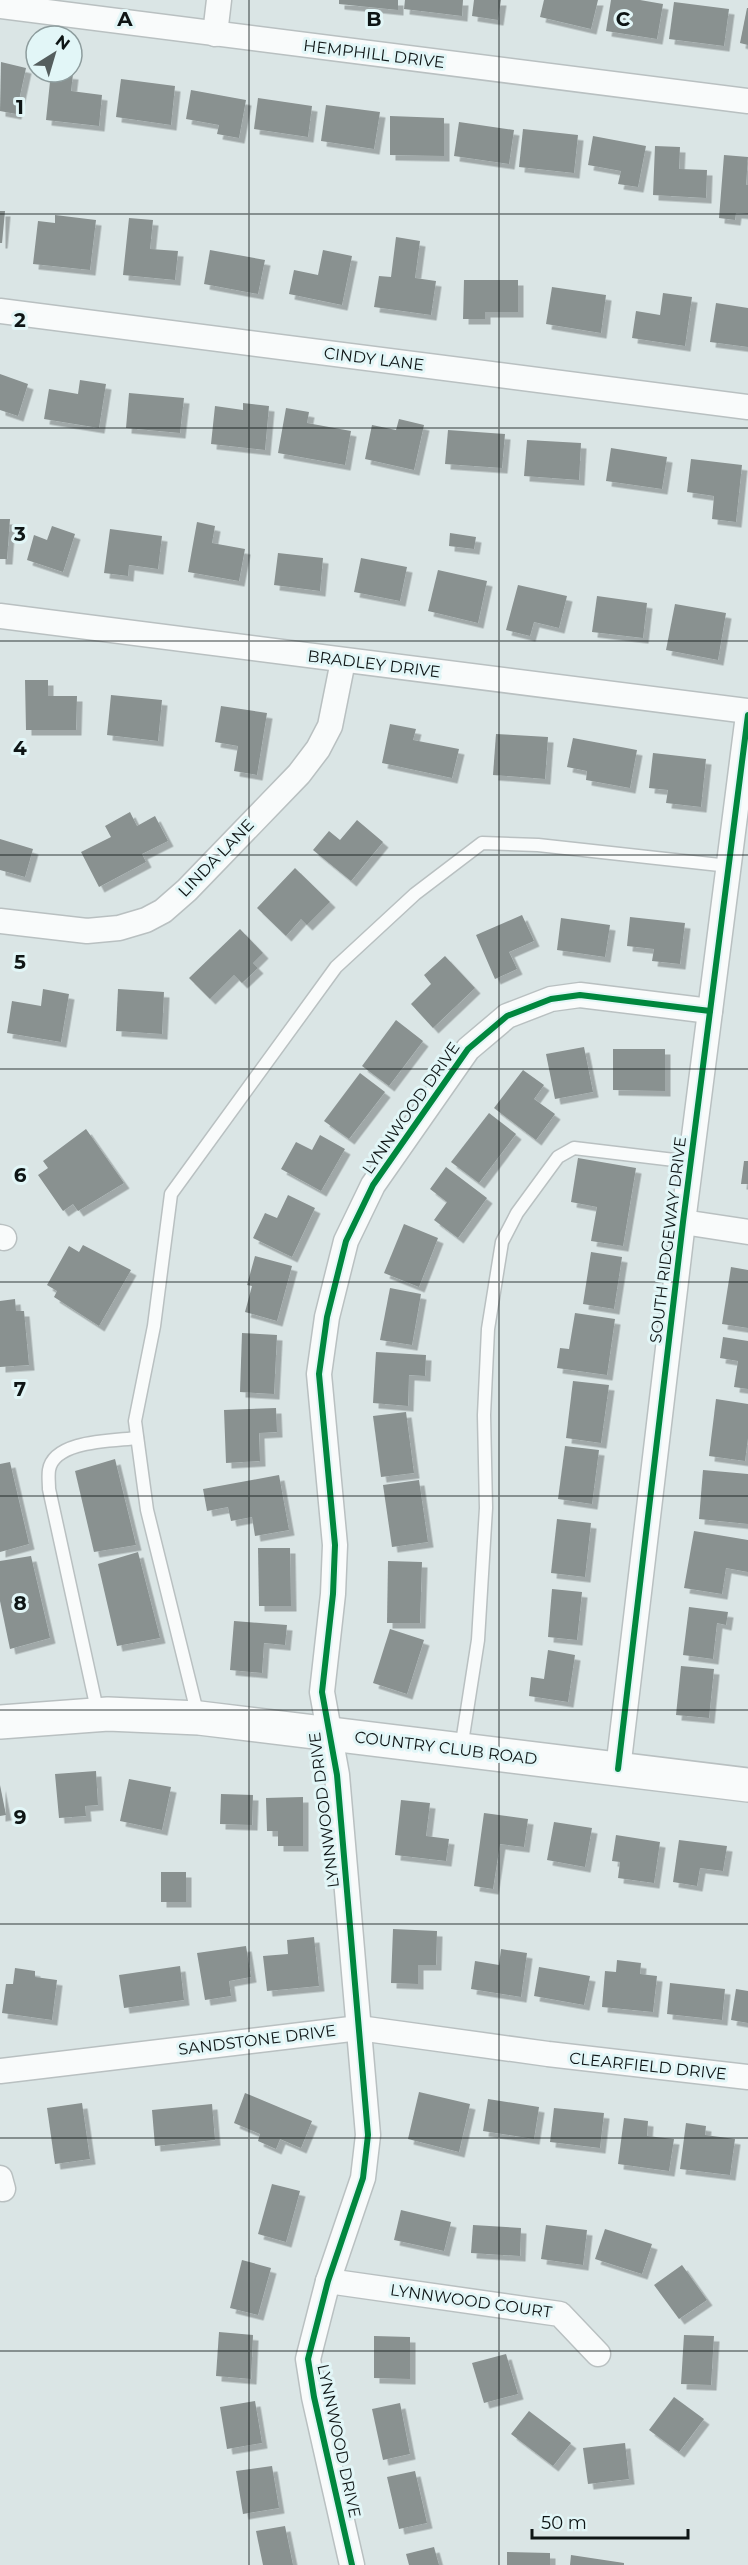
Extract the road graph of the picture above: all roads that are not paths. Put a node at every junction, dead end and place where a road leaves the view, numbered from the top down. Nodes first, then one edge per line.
1 (219, 0) edge
2 (0, 6) edge
3 (215, 34) junction
4 (748, 101) edge
5 (0, 311) edge
6 (748, 407) edge
7 (0, 616) edge
8 (343, 661) junction
9 (748, 713) edge
10 (729, 866) junction
11 (0, 921) edge
12 (710, 1011) junction
13 (691, 1162) junction
14 (683, 1222) junction
15 (748, 1232) edge
16 (137, 1438) junction
17 (98, 1715) junction
18 (199, 1718) junction
19 (0, 1722) edge
20 (330, 1734) junction
21 (461, 1750) junction
22 (618, 1770) junction
23 (748, 1785) edge
24 (359, 2028) junction
25 (548, 2054) joint
26 (0, 2071) edge
27 (748, 2077) edge
28 (328, 2281) junction
29 (598, 2354) dead end
30 (352, 2565) edge

1 - 3 street
2 - 3 street, HEMPHILL DRIVE
3 - 4 street, HEMPHILL DRIVE
5 - 6 street, CINDY LANE
7 - 8 street, BRADLEY DRIVE
8 - 9 street, BRADLEY DRIVE
8 - 11 street, LINDA LANE
9 - 10 street, SOUTH RIDGEWAY DRIVE
10 - 12 street, SOUTH RIDGEWAY DRIVE
10 - 16 lane
12 - 13 street, SOUTH RIDGEWAY DRIVE
12 - 20 street, LYNNWOOD DRIVE
13 - 14 street, SOUTH RIDGEWAY DRIVE
13 - 21 lane
14 - 15 street
14 - 22 street, SOUTH RIDGEWAY DRIVE
16 - 17 lane
16 - 18 lane
17 - 18 main road, COUNTRY CLUB ROAD
17 - 19 main road, COUNTRY CLUB ROAD
18 - 20 main road, COUNTRY CLUB ROAD
20 - 21 main road, COUNTRY CLUB ROAD
20 - 24 street, LYNNWOOD DRIVE
21 - 22 main road, COUNTRY CLUB ROAD
22 - 23 main road, COUNTRY CLUB ROAD
24 - 25 street, SANDSTONE DRIVE
24 - 26 street, SANDSTONE DRIVE
24 - 28 street, LYNNWOOD DRIVE
25 - 27 street, CLEARFIELD DRIVE
28 - 29 street, LYNNWOOD COURT
28 - 30 street, LYNNWOOD DRIVE

